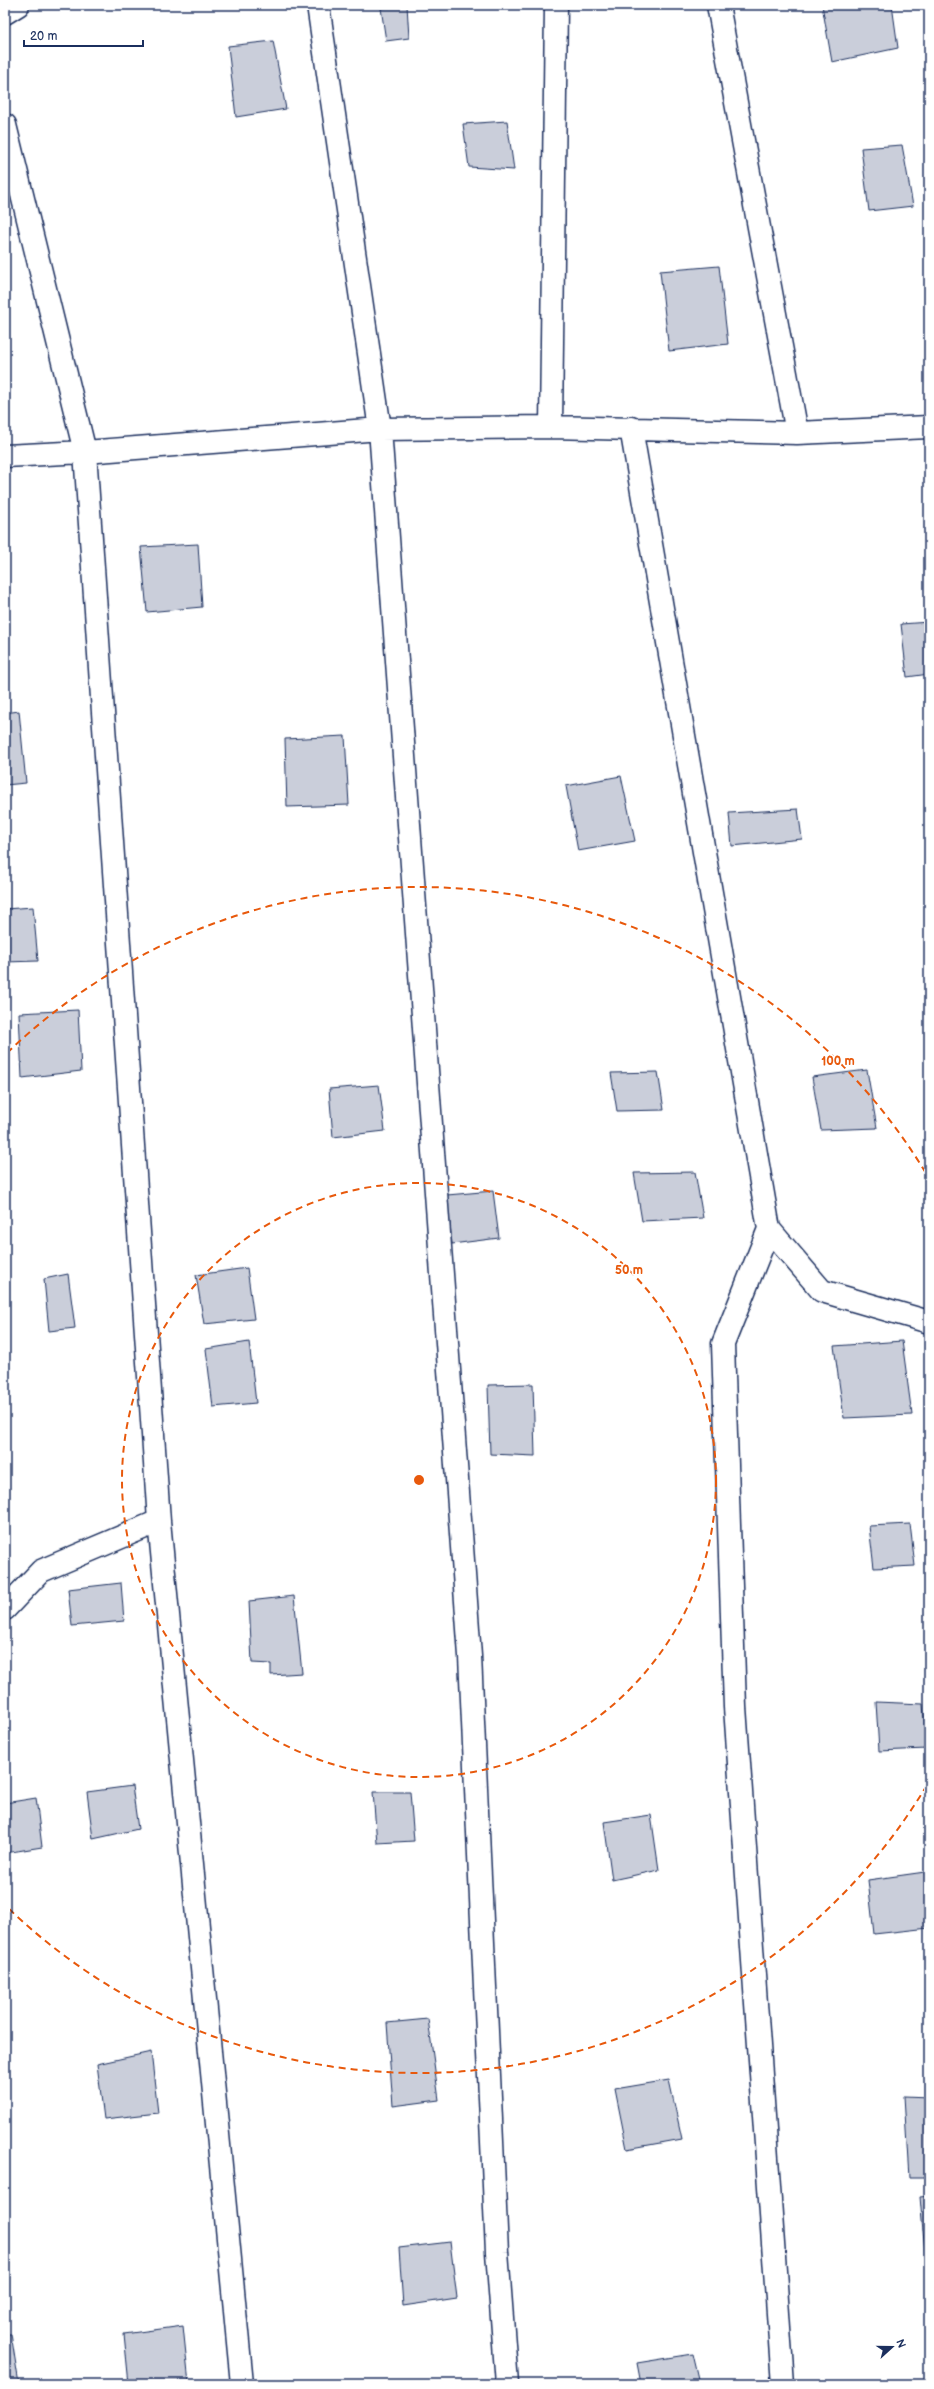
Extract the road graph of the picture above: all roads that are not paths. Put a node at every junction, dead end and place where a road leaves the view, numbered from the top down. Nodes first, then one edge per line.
1 (18, 5) edge
2 (318, 5) edge
3 (556, 5) edge
4 (718, 5) edge
5 (5, 13) edge
6 (5, 125) edge
7 (551, 427) junction
8 (929, 427) edge
9 (631, 428) junction
10 (380, 430) junction
11 (797, 433) junction
12 (85, 452) junction
13 (5, 456) edge
14 (770, 1229) junction
15 (929, 1322) edge
16 (159, 1521) junction
17 (5, 1609) edge
18 (242, 2384) edge
19 (507, 2384) edge
20 (783, 2384) edge

1 - 5 street
2 - 10 street
3 - 7 street
4 - 11 street
6 - 12 street
7 - 9 street
7 - 10 street
8 - 11 street
9 - 11 street
9 - 14 street
10 - 12 street
10 - 19 street
12 - 13 street
12 - 16 street
14 - 15 street
14 - 20 street
16 - 17 street
16 - 18 street

